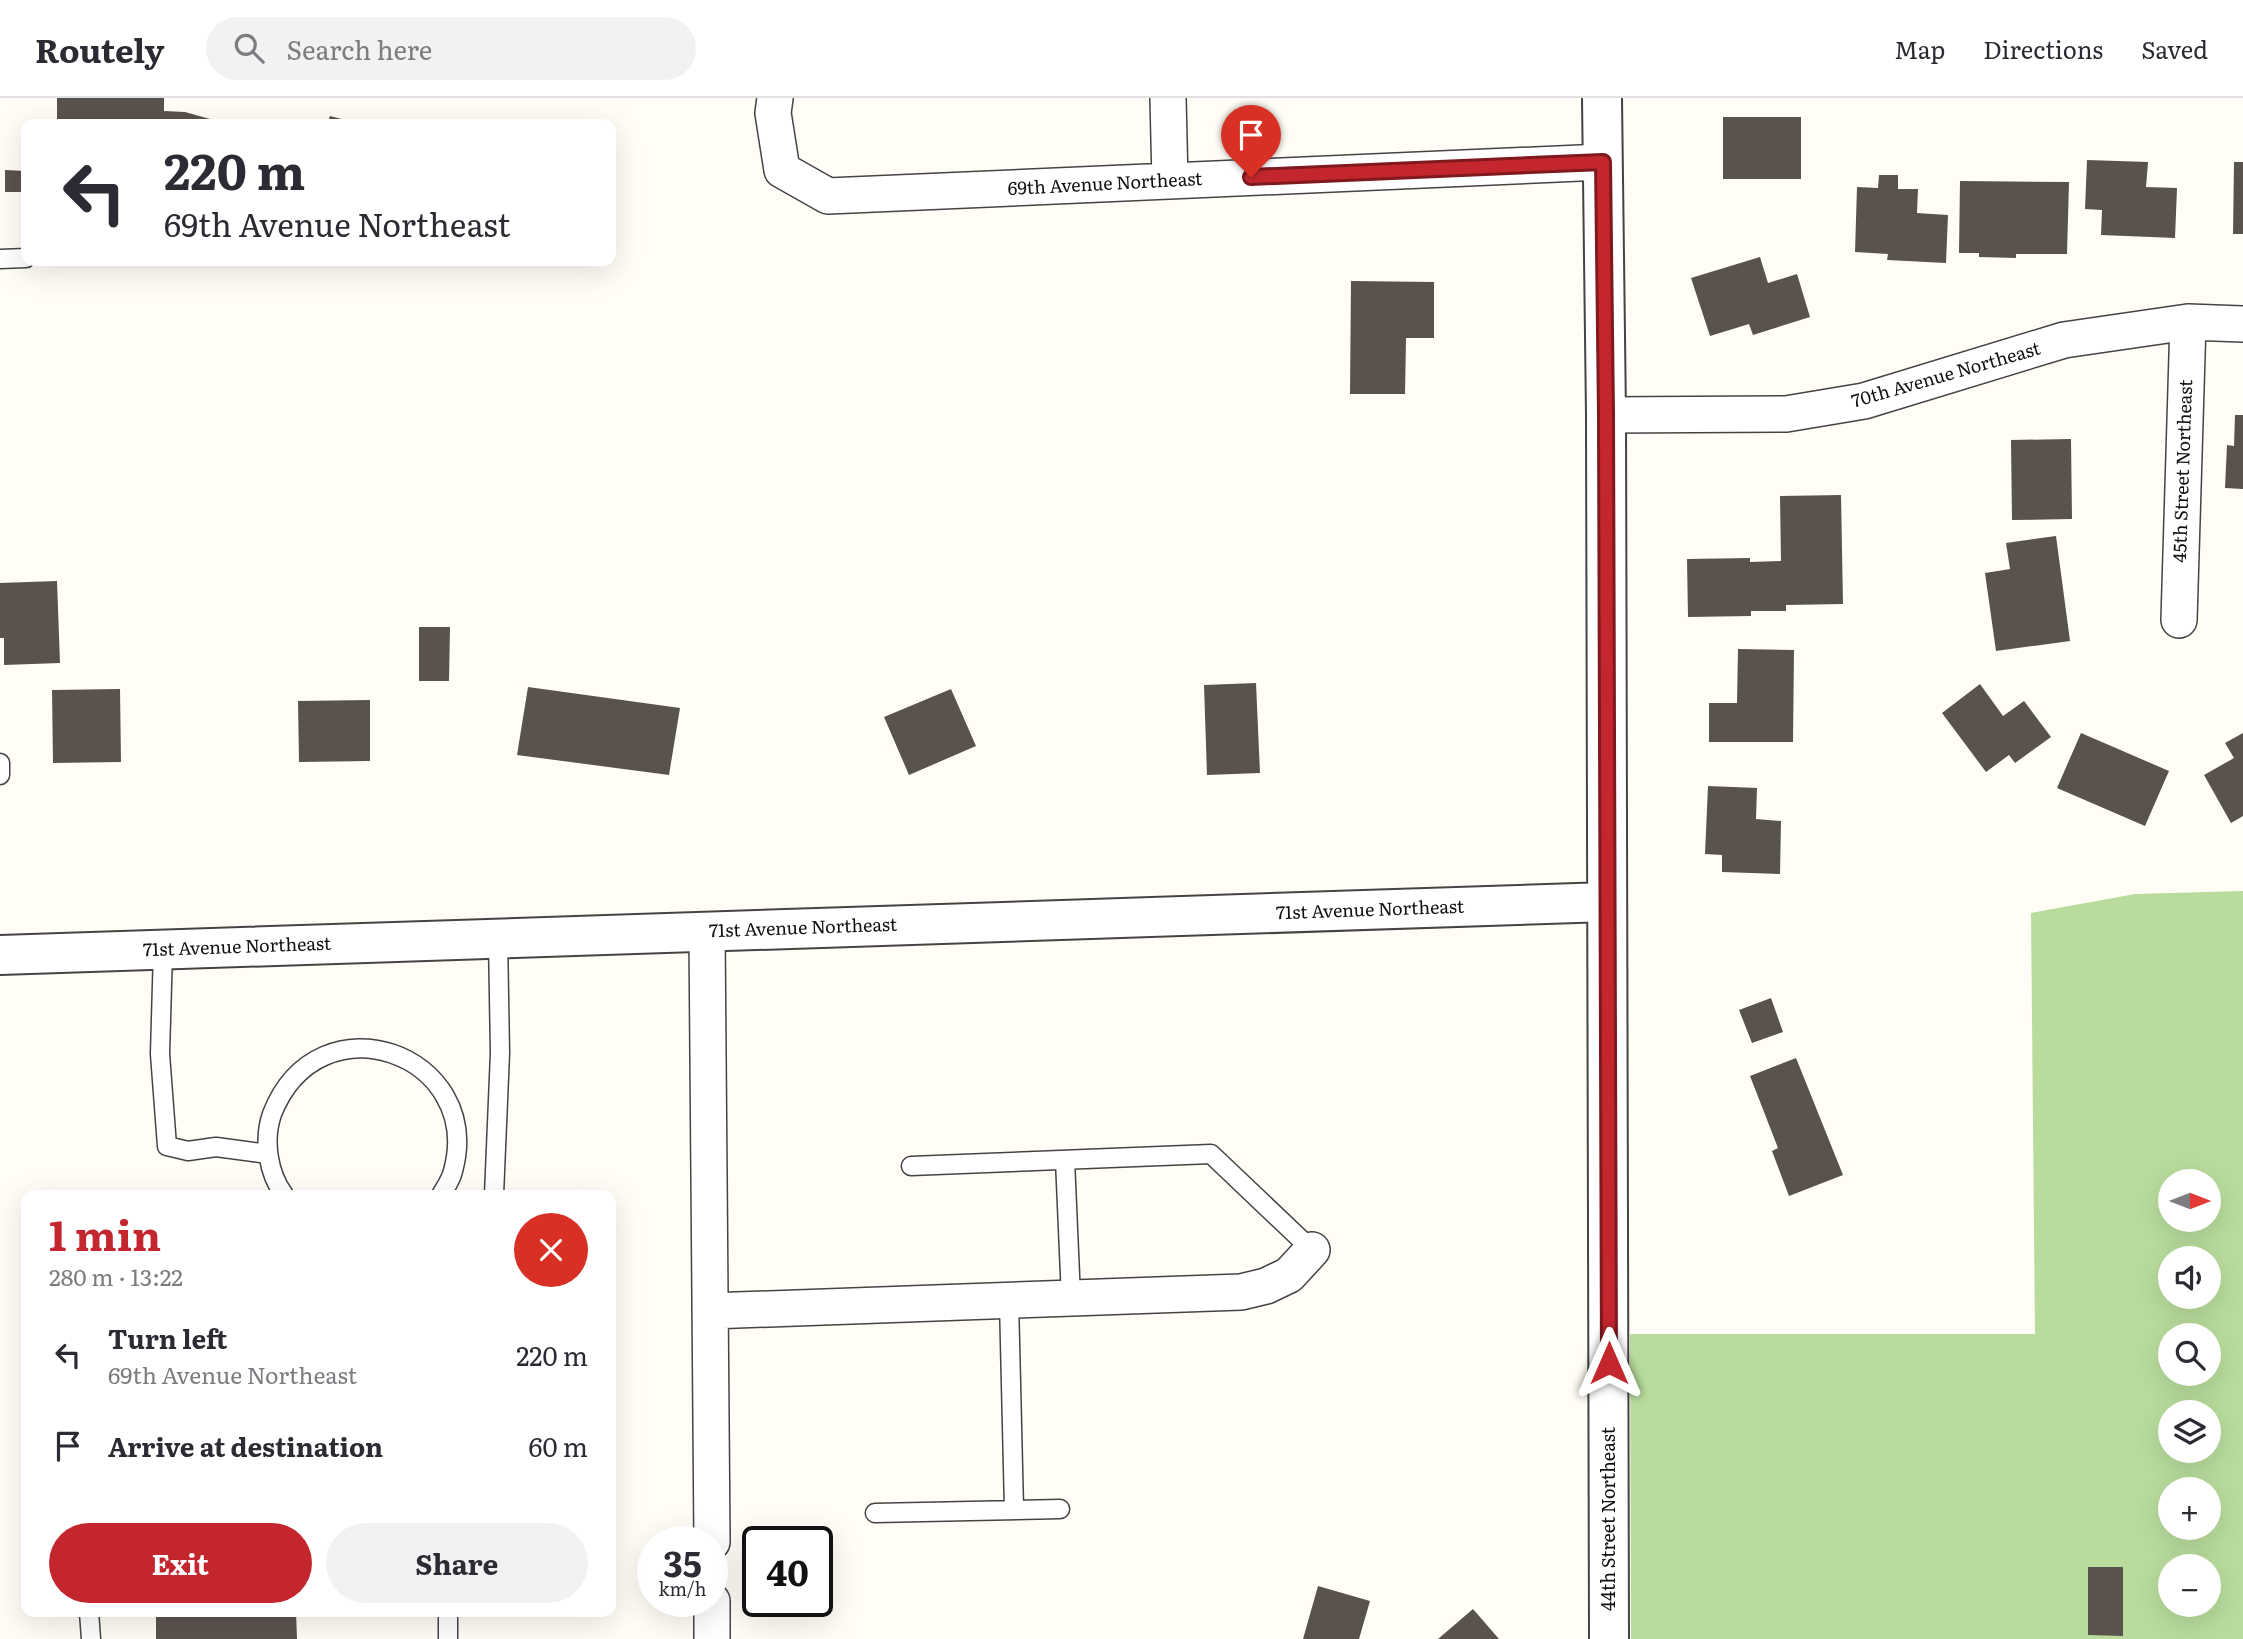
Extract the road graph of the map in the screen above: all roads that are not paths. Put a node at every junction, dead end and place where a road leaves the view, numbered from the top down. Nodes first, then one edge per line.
1 (775, 98) edge
2 (1168, 98) edge
3 (1602, 98) edge
4 (1603, 162) junction
5 (1170, 181) junction
6 (21, 258) edge
7 (0, 259) edge
8 (2188, 322) junction
9 (2243, 324) edge
10 (1606, 415) junction
11 (2179, 620) dead end
12 (0, 763) edge
13 (0, 775) edge
14 (1607, 902) junction
15 (707, 932) junction
16 (498, 939) junction
17 (163, 950) junction
18 (0, 955) edge
19 (268, 1154) junction
20 (1065, 1160) junction
21 (911, 1166) dead end
22 (280, 1190) edge
23 (444, 1190) edge
24 (494, 1190) edge
25 (1312, 1250) joint
26 (1071, 1298) junction
27 (1009, 1301) junction
28 (710, 1311) junction
29 (1060, 1508) dead end
30 (1014, 1509) junction
31 (875, 1513) dead end
32 (712, 1526) edge
33 (89, 1617) edge
34 (449, 1617) edge
35 (712, 1617) edge
36 (91, 1639) edge
37 (448, 1639) edge
38 (712, 1639) edge
39 (1609, 1639) edge

1 - 5 street, 69th Avenue Northeast
2 - 5 street
3 - 4 street, 44th Street Northeast
4 - 5 street, 69th Avenue Northeast
4 - 10 street, 44th Street Northeast
6 - 7 lane
8 - 9 street, 70th Avenue Northeast
8 - 10 street, 70th Avenue Northeast
8 - 11 street, 45th Street Northeast
10 - 14 street, 44th Street Northeast
12 - 13 lane
14 - 15 street, 71st Avenue Northeast
14 - 39 street, 44th Street Northeast
15 - 16 street, 71st Avenue Northeast
15 - 28 street
16 - 17 street, 71st Avenue Northeast
16 - 24 lane
17 - 18 street, 71st Avenue Northeast
17 - 19 lane
19 - 22 lane
19 - 23 lane
20 - 21 lane
20 - 25 lane
20 - 26 lane
25 - 26 street
26 - 27 street
27 - 28 street
27 - 30 lane
28 - 32 street
29 - 30 lane
30 - 31 lane
33 - 36 lane
34 - 37 lane
35 - 38 street

